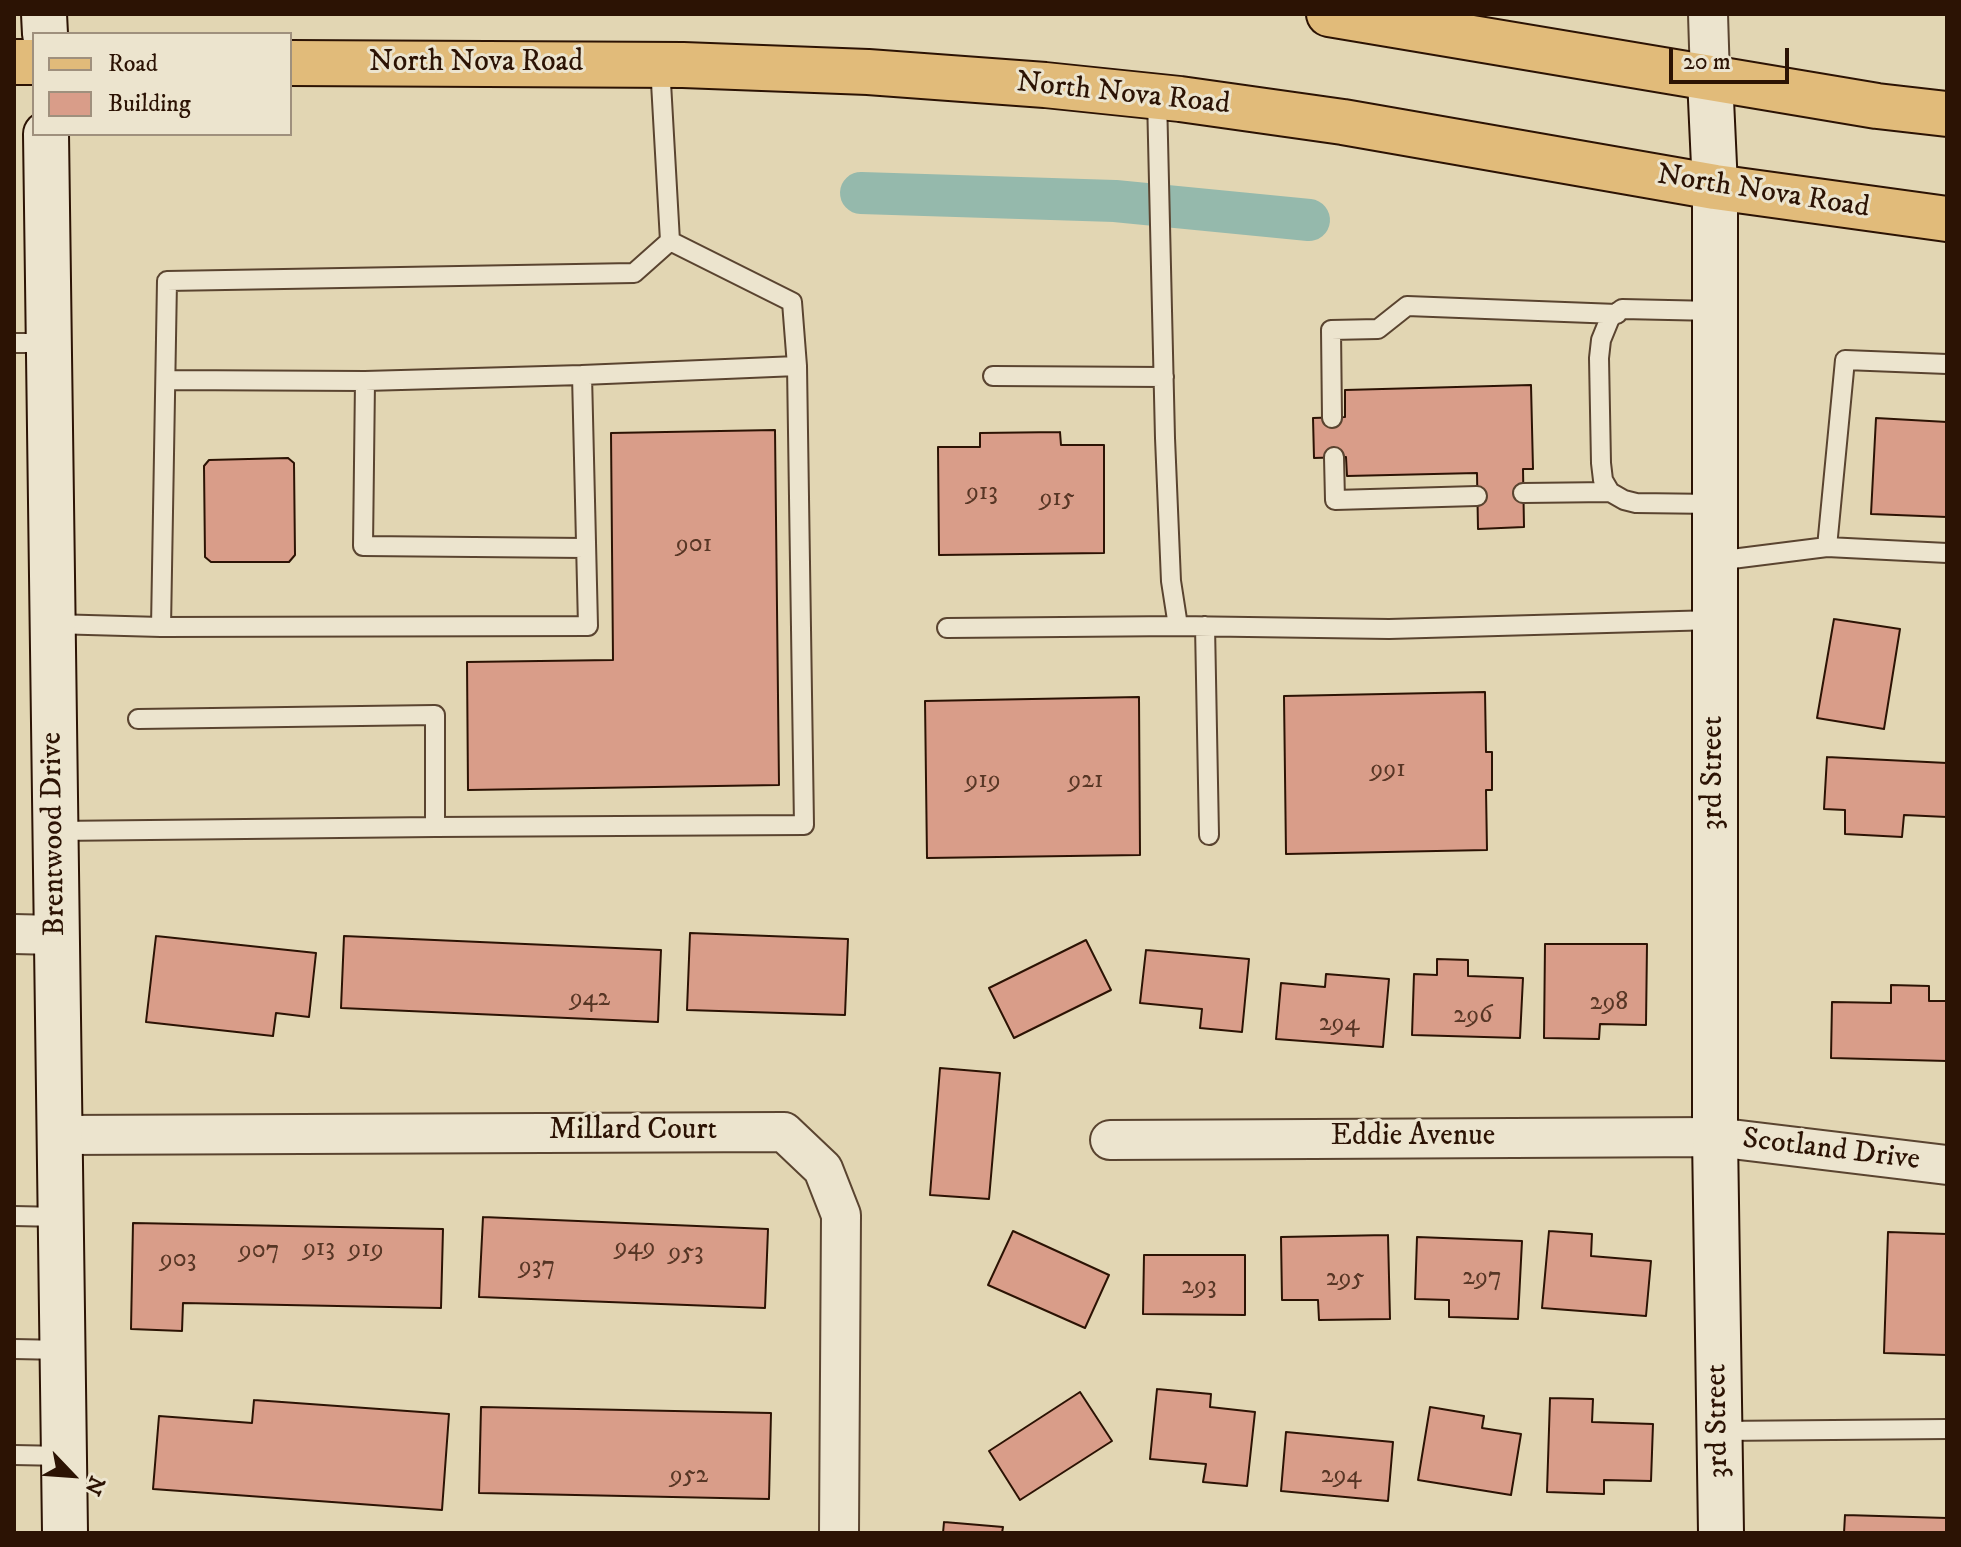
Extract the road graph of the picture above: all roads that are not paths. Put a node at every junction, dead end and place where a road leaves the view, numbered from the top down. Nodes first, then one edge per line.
1 (1329, 14) edge
2 (1708, 14) edge
3 (292, 63) edge
4 (660, 65) junction
5 (1710, 78) junction
6 (1158, 107) junction
7 (1947, 114) edge
8 (46, 136) edge
9 (1715, 187) junction
10 (1947, 219) edge
11 (670, 241) junction
12 (1715, 311) junction
13 (1617, 314) junction
14 (32, 343) edge
15 (1947, 364) edge
16 (797, 366) junction
17 (582, 375) junction
18 (993, 376) dead end
19 (1164, 377) junction
20 (166, 380) junction
21 (365, 381) junction
22 (1332, 418) dead end
23 (1334, 457) dead end
24 (1610, 492) junction
25 (1523, 493) dead end
26 (1477, 496) dead end
27 (1715, 504) junction
28 (1827, 547) junction
29 (585, 548) junction
30 (1947, 553) edge
31 (1715, 561) junction
32 (1715, 620) junction
33 (52, 624) junction
34 (1178, 626) junction
35 (1205, 626) junction
36 (161, 627) junction
37 (947, 628) dead end
38 (138, 719) dead end
39 (435, 827) junction
40 (55, 831) junction
41 (1209, 835) dead end
42 (35, 934) edge
43 (61, 1135) junction
44 (1715, 1137) junction
45 (1110, 1140) dead end
46 (1947, 1165) edge
47 (14, 1216) edge
48 (61, 1217) junction
49 (14, 1349) edge
50 (63, 1350) junction
51 (1947, 1429) edge
52 (1719, 1431) junction
53 (14, 1455) edge
54 (64, 1456) junction
55 (65, 1533) edge
56 (839, 1533) edge
57 (1721, 1533) edge

1 - 5 main road
2 - 5 street, 3rd Street
3 - 4 main road, North Nova Road
4 - 6 main road, North Nova Road
4 - 11 lane
5 - 7 main road
5 - 9 street, 3rd Street
6 - 9 main road, North Nova Road
6 - 19 lane
8 - 14 street, Brentwood Drive
9 - 10 main road, North Nova Road
9 - 12 street, 3rd Street
11 - 16 lane
11 - 20 lane
12 - 13 lane
12 - 27 street, 3rd Street
13 - 22 lane
13 - 24 lane
14 - 33 street, Brentwood Drive
15 - 28 lane
16 - 17 lane
16 - 39 lane
17 - 21 lane
17 - 29 lane
18 - 19 lane
19 - 34 lane
20 - 21 lane
20 - 36 lane
21 - 29 lane
23 - 26 lane
24 - 25 lane
24 - 27 lane
27 - 31 street, 3rd Street
28 - 30 lane
28 - 31 lane
29 - 36 lane
31 - 32 street, 3rd Street
32 - 35 lane
32 - 44 street, 3rd Street
33 - 36 lane
33 - 40 street, Brentwood Drive
34 - 35 lane
34 - 37 lane
35 - 41 lane
38 - 39 lane
39 - 40 lane
40 - 42 street, Brentwood Drive
42 - 43 street, Brentwood Drive
43 - 48 street, Brentwood Drive
43 - 56 street, Millard Court
44 - 45 street, Eddie Avenue
44 - 46 street, Scotland Drive
44 - 52 street, 3rd Street
47 - 48 lane
48 - 50 street, Brentwood Drive
49 - 50 lane
50 - 54 street, Brentwood Drive
51 - 52 lane
52 - 57 street, 3rd Street
53 - 54 lane
54 - 55 street, Brentwood Drive

